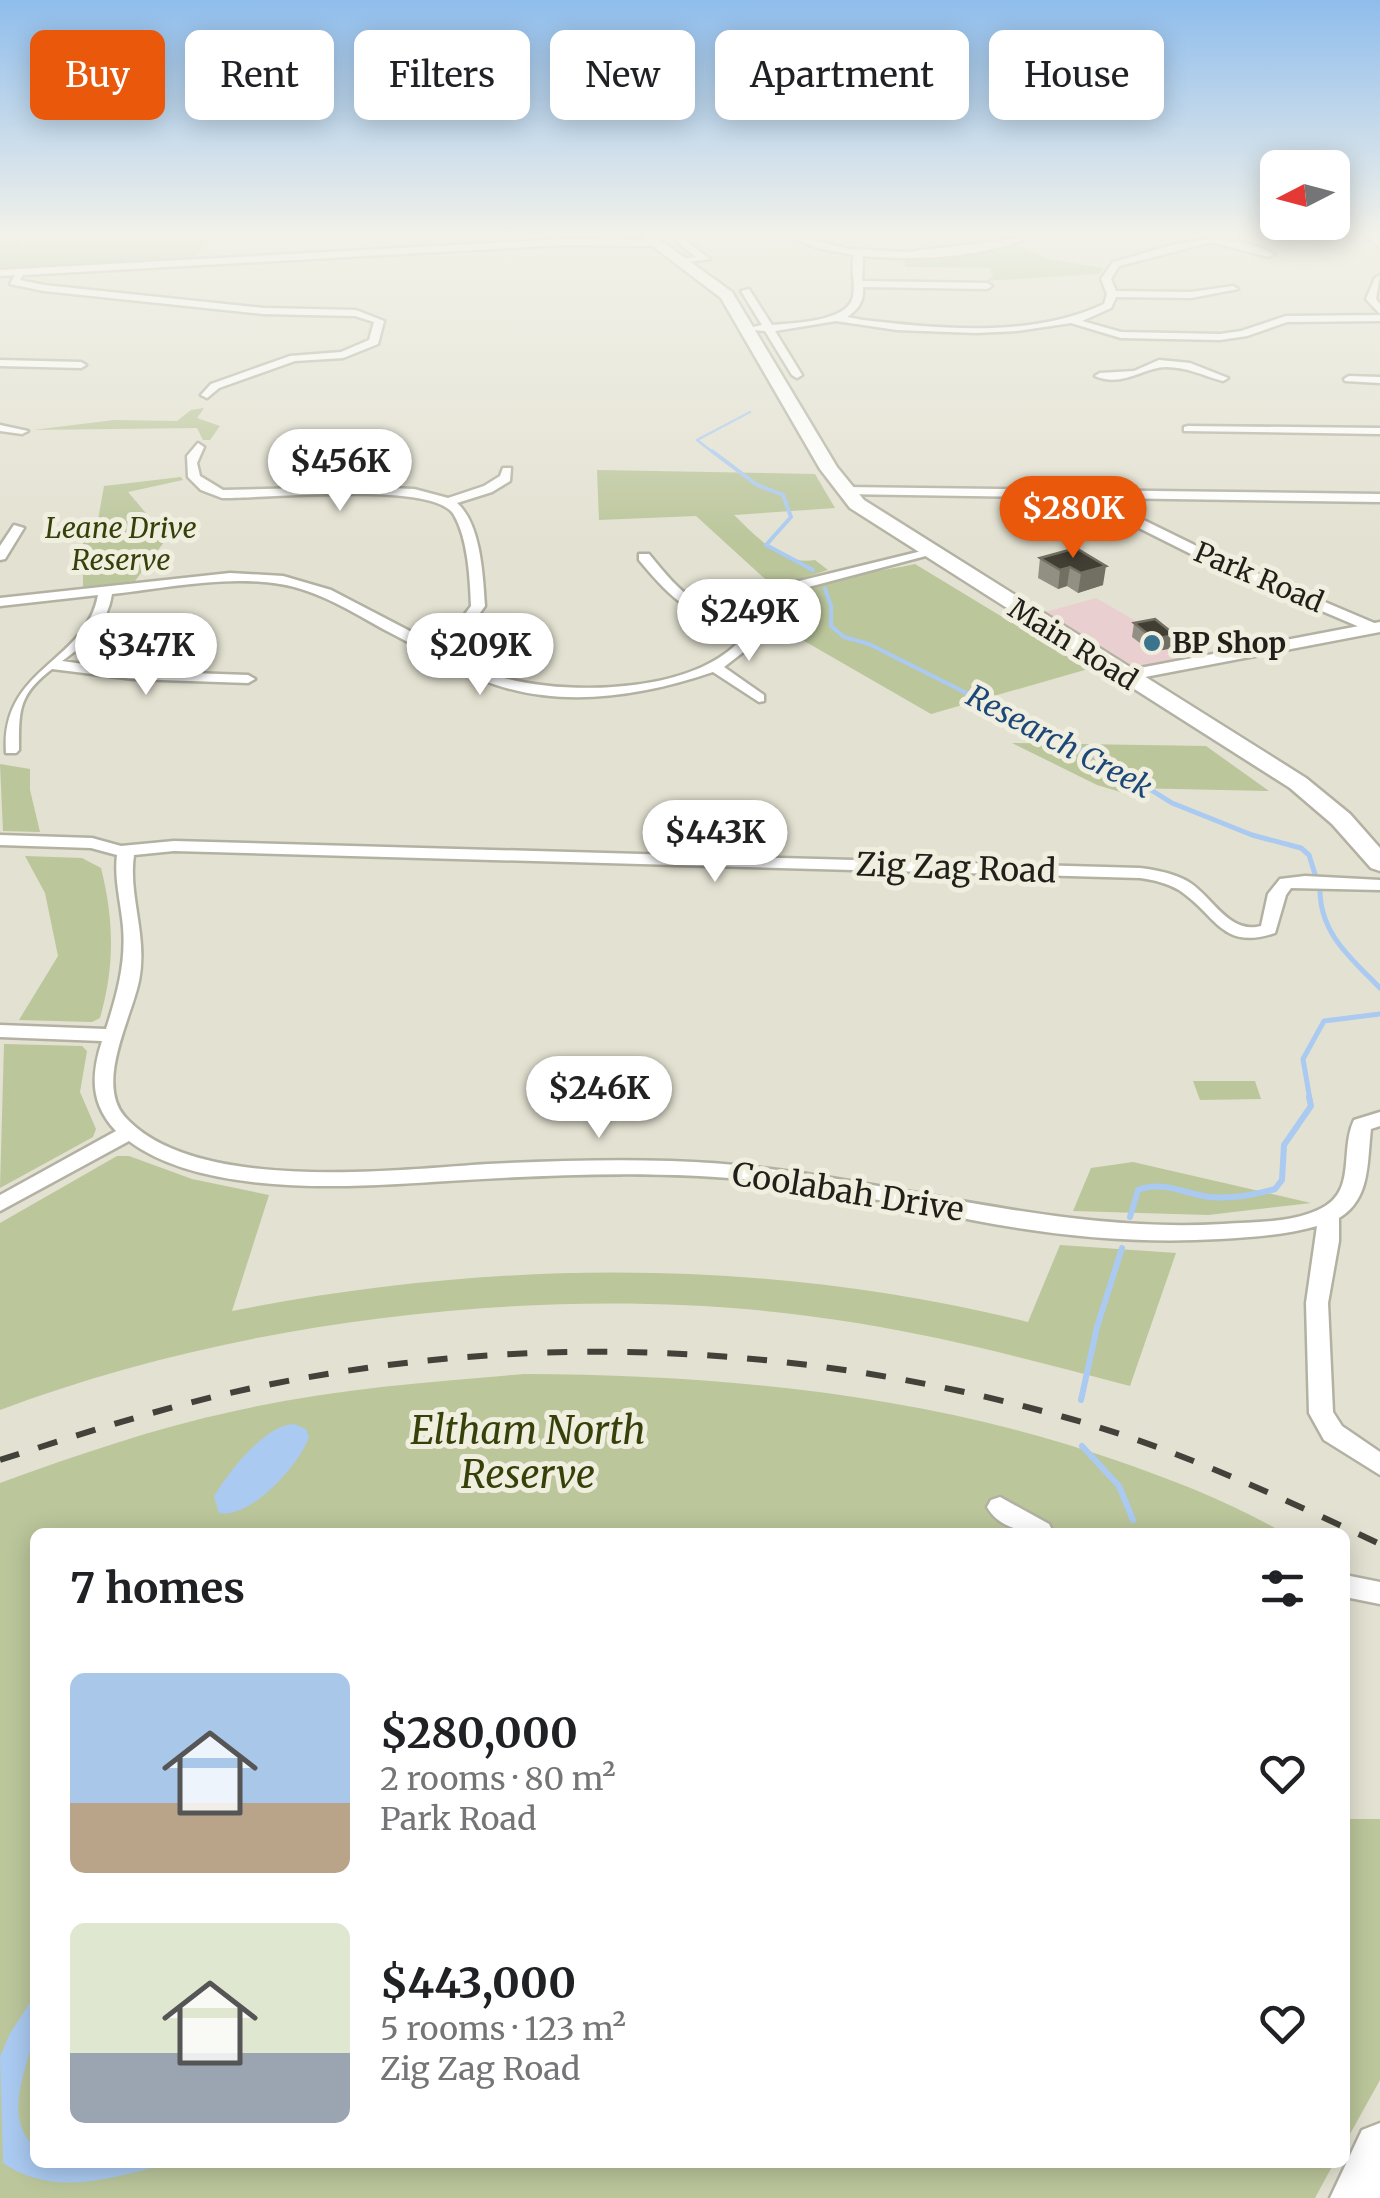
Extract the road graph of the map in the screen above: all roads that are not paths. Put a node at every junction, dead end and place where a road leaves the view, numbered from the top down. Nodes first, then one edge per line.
1 (375, 340) edge
2 (764, 340) edge
3 (768, 340) edge
4 (1147, 340) edge
5 (1159, 363) junction
6 (0, 364) edge
7 (81, 365) dead end
8 (797, 375) dead end
9 (1100, 376) dead end
10 (1223, 378) dead end
11 (243, 379) dead end
12 (1348, 379) dead end
13 (1380, 380) edge
14 (1188, 429) dead end
15 (1380, 432) edge
16 (198, 447) dead end
17 (372, 456) dead end
18 (508, 471) dead end
19 (845, 491) junction
20 (354, 492) junction
21 (1094, 493) junction
22 (1380, 498) edge
23 (449, 502) junction
24 (18, 528) dead end
25 (930, 553) junction
26 (0, 556) edge
27 (644, 557) dead end
28 (106, 590) junction
29 (0, 602) edge
30 (758, 623) junction
31 (1377, 628) edge
32 (426, 646) junction
33 (50, 664) junction
34 (714, 667) junction
35 (1124, 676) junction
36 (248, 678) dead end
37 (759, 698) dead end
38 (11, 750) edge
39 (0, 840) edge
40 (126, 851) junction
41 (1380, 863) edge
42 (1380, 885) edge
43 (0, 1031) edge
44 (115, 1035) junction
45 (1380, 1119) edge
46 (130, 1132) junction
47 (0, 1204) edge
48 (1328, 1214) junction
49 (1380, 1465) edge
50 (1000, 1507) dead end
51 (1034, 1528) edge
52 (1350, 1587) edge
53 (1380, 1593) edge
54 (1380, 2148) edge
55 (1356, 2198) edge

1 - 11 street
2 - 19 main road, Main Road
3 - 8 street, Main Road
4 - 5 street
5 - 9 street
5 - 10 street
6 - 7 street
12 - 13 street
14 - 15 street
16 - 20 street
17 - 20 street
18 - 23 street
19 - 21 street
19 - 25 main road, Main Road
20 - 23 street
21 - 22 street
21 - 31 street, Park Road
23 - 32 street
24 - 26 street
25 - 30 street
25 - 35 main road, Main Road
27 - 30 street
28 - 29 street
28 - 32 street
28 - 33 street
30 - 34 street
31 - 35 street
32 - 34 street
33 - 36 street
33 - 38 street
34 - 37 street
35 - 41 main road, Main Road
39 - 40 street, Zig Zag Road
40 - 42 street, Zig Zag Road
40 - 44 street
43 - 44 street
44 - 46 street
45 - 48 street
46 - 47 street
46 - 48 street, Coolabah Drive
48 - 49 street
50 - 51 street
52 - 53 street
54 - 55 main road

